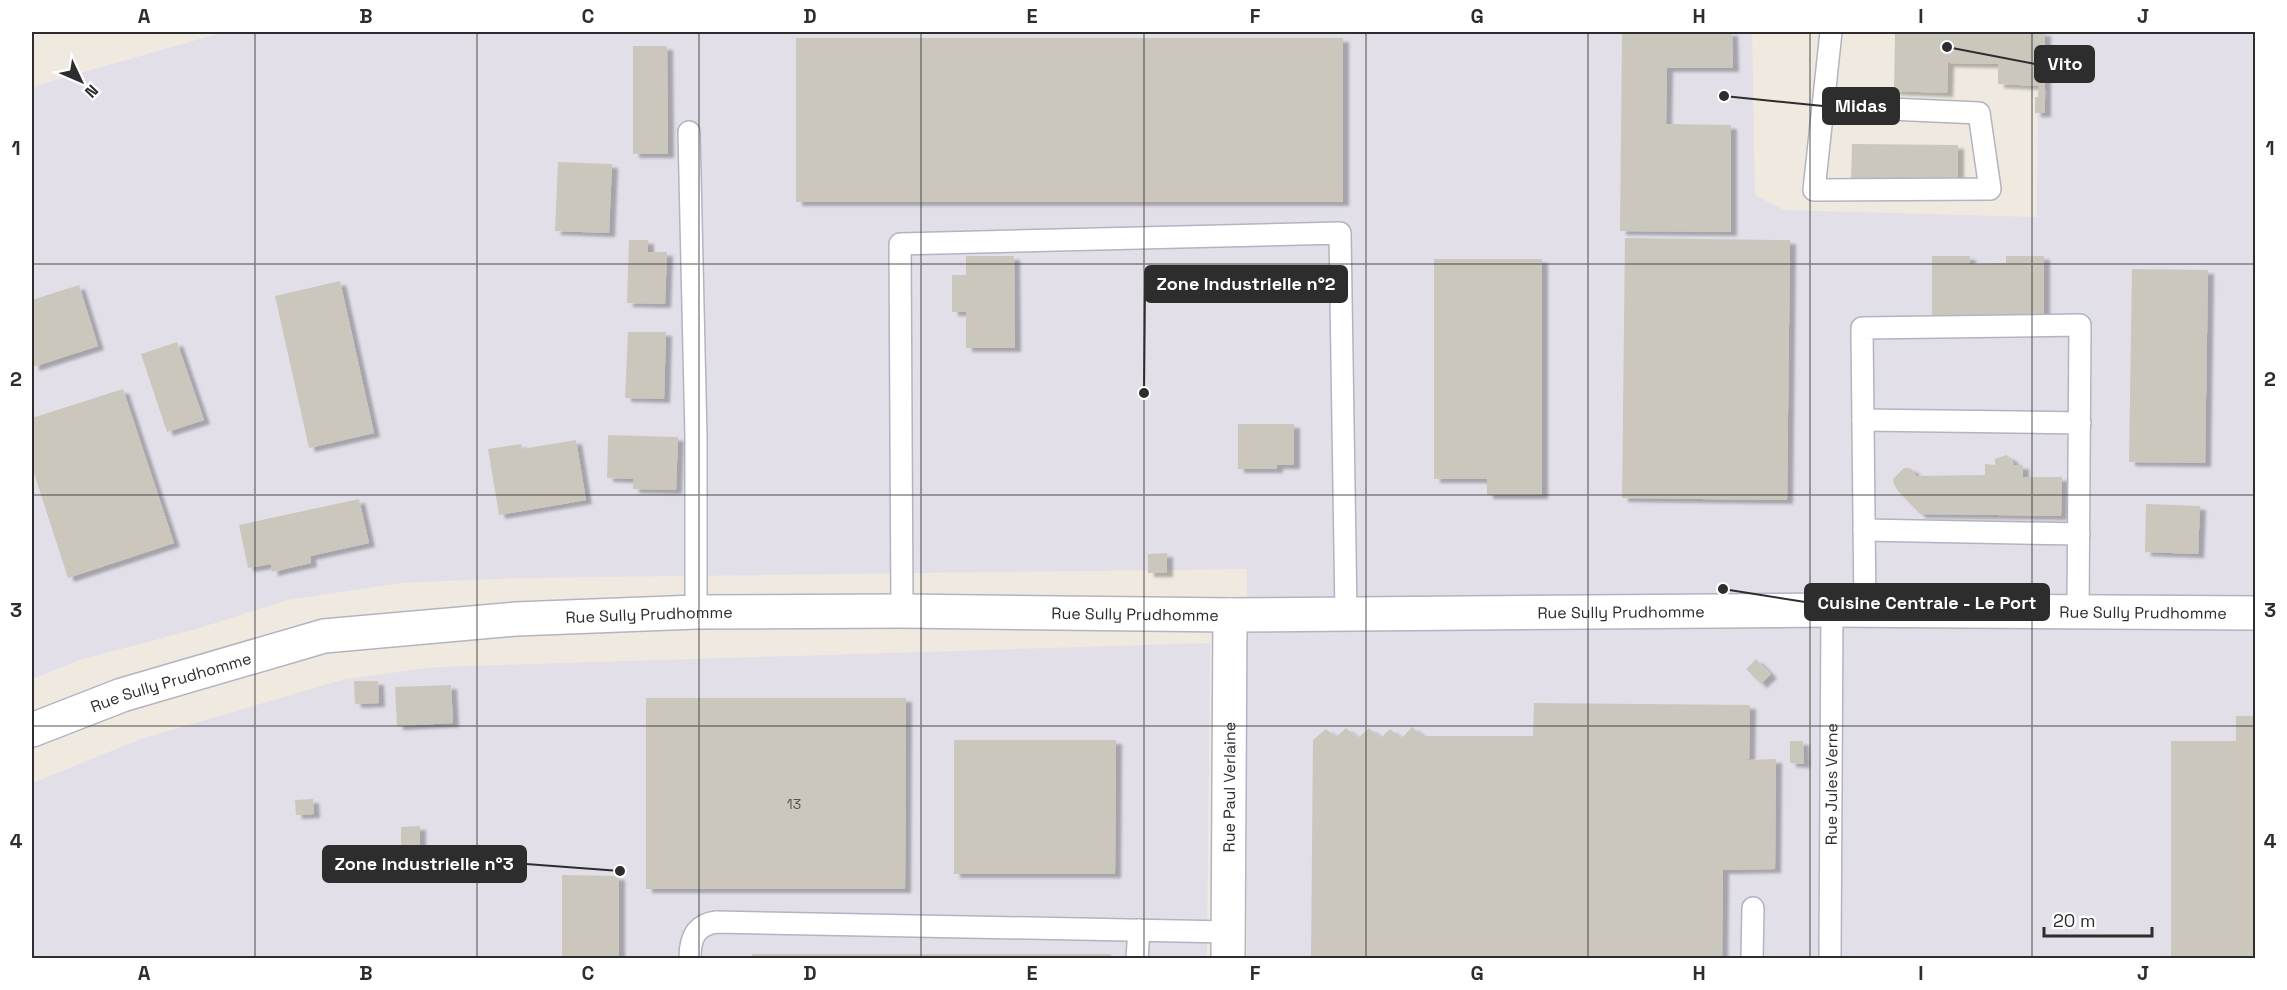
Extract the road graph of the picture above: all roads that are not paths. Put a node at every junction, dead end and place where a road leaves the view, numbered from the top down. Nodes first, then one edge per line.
1 (1831, 32) edge
2 (1823, 106) junction
3 (689, 132) dead end
4 (1863, 420) junction
5 (2080, 423) junction
6 (1863, 530) junction
7 (2079, 534) junction
8 (1832, 610) junction
9 (1864, 610) junction
10 (902, 611) junction
11 (696, 612) junction
12 (2078, 612) junction
13 (2256, 613) edge
14 (1346, 614) junction
15 (1230, 615) junction
16 (32, 730) edge
17 (1753, 908) dead end
18 (1139, 930) junction
19 (1228, 945) edge
20 (690, 958) edge
21 (1137, 958) edge
22 (1752, 958) edge
23 (1830, 958) edge

1 - 2 lane
2 - 2 lane
3 - 11 lane
4 - 5 lane
4 - 5 lane
4 - 6 lane
5 - 7 lane
6 - 7 lane
6 - 9 lane
7 - 12 lane
8 - 9 street, Rue Sully Prudhomme
8 - 14 street, Rue Sully Prudhomme
8 - 23 lane, Rue Jules Verne
9 - 12 street, Rue Sully Prudhomme
10 - 11 street, Rue Sully Prudhomme
10 - 14 lane
10 - 15 street, Rue Sully Prudhomme
11 - 16 street, Rue Sully Prudhomme
12 - 13 street, Rue Sully Prudhomme
14 - 15 street, Rue Sully Prudhomme
15 - 19 street, Rue Paul Verlaine
17 - 22 lane
18 - 19 lane
18 - 20 lane
18 - 21 lane

